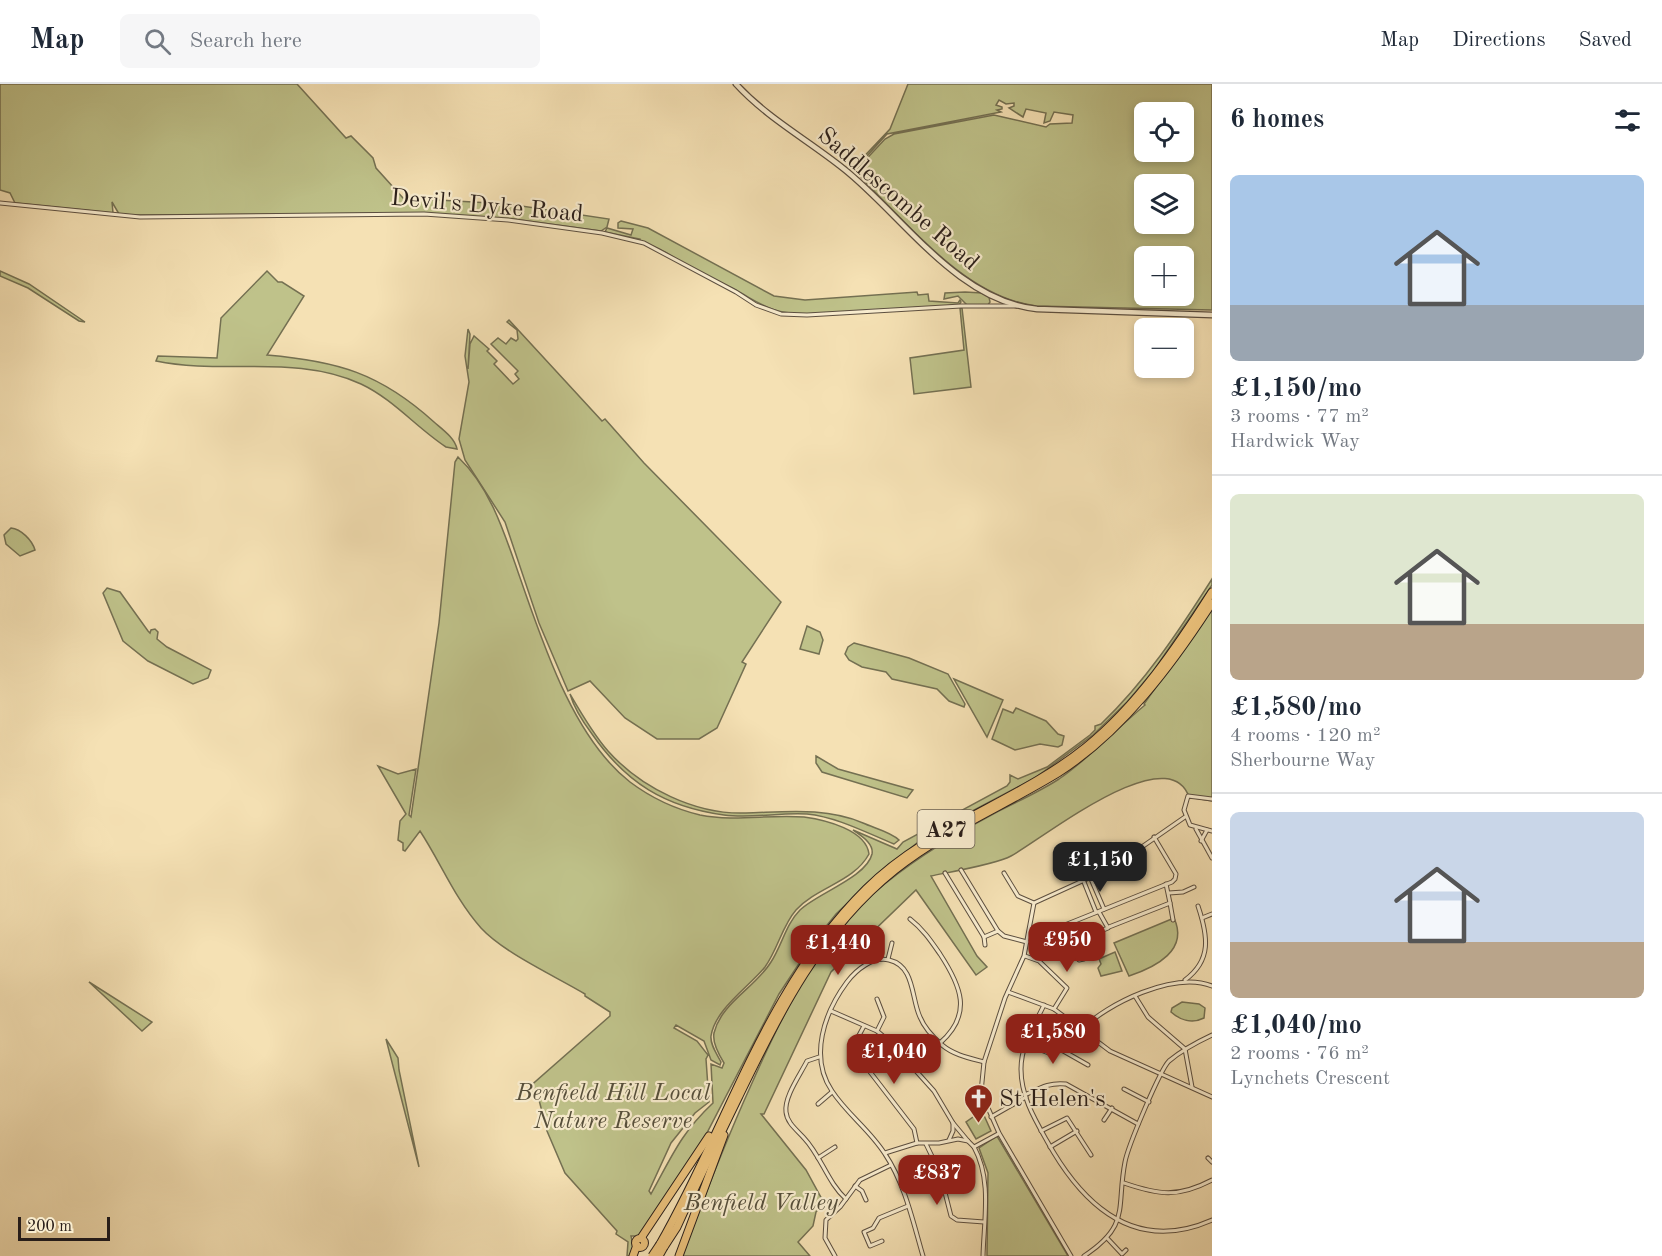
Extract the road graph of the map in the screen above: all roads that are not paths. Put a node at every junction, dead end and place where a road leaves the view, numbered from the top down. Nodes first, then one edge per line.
1 (736, 84) edge
2 (0, 203) edge
3 (995, 297) junction
4 (988, 306) junction
5 (1019, 306) junction
6 (1212, 315) edge
7 (1212, 592) edge
8 (1212, 603) edge
9 (1212, 799) edge
10 (1185, 817) junction
11 (1196, 828) junction
12 (1207, 830) junction
13 (1212, 831) edge
14 (1154, 837) junction
15 (1201, 841) junction
16 (1212, 858) edge
17 (961, 870) dead end
18 (945, 873) dead end
19 (1004, 873) dead end
20 (1091, 879) junction
21 (1084, 882) junction
22 (1166, 884) junction
23 (1194, 887) dead end
24 (1168, 893) junction
25 (1034, 903) junction
26 (1170, 903) junction
27 (1198, 906) dead end
28 (1104, 909) junction
29 (1098, 912) junction
30 (1212, 914) edge
31 (1202, 918) junction
32 (910, 919) dead end
33 (1173, 920) dead end
34 (1109, 927) dead end
35 (998, 931) junction
36 (1029, 932) junction
37 (1050, 932) junction
38 (984, 937) junction
39 (1027, 942) junction
40 (892, 943) dead end
41 (985, 945) dead end
42 (1064, 946) junction
43 (1024, 956) junction
44 (888, 959) junction
45 (1084, 959) dead end
46 (1195, 973) junction
47 (1184, 981) junction
48 (1197, 982) junction
49 (1212, 986) edge
50 (1008, 992) junction
51 (1135, 996) junction
52 (877, 999) dead end
53 (1044, 1005) junction
54 (1054, 1009) junction
55 (831, 1011) junction
56 (864, 1025) junction
57 (877, 1031) junction
58 (1080, 1031) junction
59 (1212, 1035) edge
60 (940, 1044) junction
61 (1025, 1044) junction
62 (1185, 1050) junction
63 (819, 1057) junction
64 (984, 1062) junction
65 (1088, 1065) dead end
66 (1161, 1074) junction
67 (1192, 1087) junction
68 (1124, 1089) dead end
69 (832, 1092) junction
70 (740, 1094) junction
71 (1026, 1096) junction
72 (1212, 1097) edge
73 (1149, 1102) junction
74 (818, 1104) dead end
75 (1112, 1108) junction
76 (726, 1109) junction
77 (991, 1117) junction
78 (1104, 1120) dead end
79 (953, 1123) junction
80 (1138, 1124) junction
81 (1041, 1131) junction
82 (1077, 1131) junction
83 (999, 1133) junction
84 (949, 1140) junction
85 (968, 1141) junction
86 (917, 1143) junction
87 (926, 1144) junction
88 (835, 1147) dead end
89 (974, 1147) junction
90 (1050, 1147) junction
91 (885, 1154) junction
92 (1091, 1155) dead end
93 (818, 1158) junction
94 (1208, 1158) dead end
95 (1212, 1162) edge
96 (891, 1165) junction
97 (1212, 1180) edge
98 (1124, 1183) junction
99 (855, 1186) junction
100 (846, 1199) junction
101 (866, 1200) dead end
102 (908, 1206) junction
103 (1212, 1220) edge
104 (1118, 1221) junction
105 (984, 1222) junction
106 (1107, 1238) junction
107 (882, 1241) dead end
108 (641, 1243) junction
109 (662, 1245) junction
110 (1126, 1250) dead end
111 (633, 1256) edge
112 (652, 1256) edge
113 (660, 1256) edge
114 (679, 1256) edge
115 (835, 1256) edge
116 (923, 1256) edge
117 (983, 1256) edge
118 (1071, 1256) edge
119 (1084, 1256) edge

1 - 3 street, Saddlescombe Road
2 - 4 street, Devil's Dyke Road
3 - 4 street
3 - 5 street, Saddlescombe Road
4 - 5 street, Devil's Dyke Road
5 - 6 street, Devil's Dyke Road
7 - 76 highway, A27
8 - 70 highway, A27
9 - 10 street
10 - 11 street
10 - 14 street
11 - 12 street
11 - 15 street
12 - 13 street
12 - 15 street
14 - 20 street
14 - 22 street
15 - 16 street
17 - 35 street
18 - 38 street
19 - 25 street
20 - 21 street
20 - 28 street
21 - 25 street
21 - 29 street
22 - 24 street
22 - 28 street
23 - 24 street
24 - 26 street
25 - 36 street
26 - 33 street
26 - 34 street
27 - 31 street
28 - 29 street
29 - 37 street
29 - 42 street
30 - 31 street
31 - 46 street
32 - 60 street
35 - 38 street
35 - 39 street
36 - 37 street
36 - 39 street
37 - 42 street
38 - 41 street
39 - 43 street
40 - 44 street
42 - 45 street
43 - 50 street
43 - 54 street
44 - 55 street
44 - 60 street
46 - 47 street
46 - 48 street
47 - 48 street
47 - 51 street
48 - 49 street
50 - 53 street
50 - 64 street
51 - 58 street
51 - 62 street
52 - 57 street
53 - 54 street
53 - 61 street
54 - 58 street
55 - 56 street
55 - 63 street
56 - 57 street
56 - 86 street
57 - 79 street
58 - 66 street
59 - 62 street
60 - 64 street
61 - 65 street
61 - 71 street
62 - 66 street
62 - 67 street
63 - 69 street
63 - 93 street
64 - 77 street
66 - 67 street
66 - 73 street
67 - 72 street
68 - 73 street
69 - 74 street
69 - 91 street
70 - 109 highway, A27
70 - 114 highway, A27
71 - 75 street
71 - 77 street
71 - 81 street
73 - 80 street
75 - 78 street
75 - 80 street
76 - 108 highway, A27
76 - 109 highway, A27
77 - 83 street
79 - 84 street
79 - 85 street
80 - 98 street
81 - 82 street
81 - 90 street
82 - 90 street
82 - 92 street
83 - 89 street
83 - 118 street
84 - 85 street
84 - 87 street
85 - 89 street
86 - 87 street
86 - 91 street
87 - 105 street
88 - 93 street
89 - 105 street
90 - 104 street
91 - 96 street
93 - 100 street
94 - 95 street
96 - 99 street
96 - 102 street
97 - 98 street
98 - 104 street
99 - 100 street
99 - 101 street
100 - 115 street
102 - 107 street
102 - 116 street
103 - 104 street
104 - 106 street
105 - 117 street
106 - 110 street
106 - 119 street
108 - 111 highway, A27
108 - 113 highway
109 - 112 highway, A27, bridge
109 - 113 highway, A27, bridge

